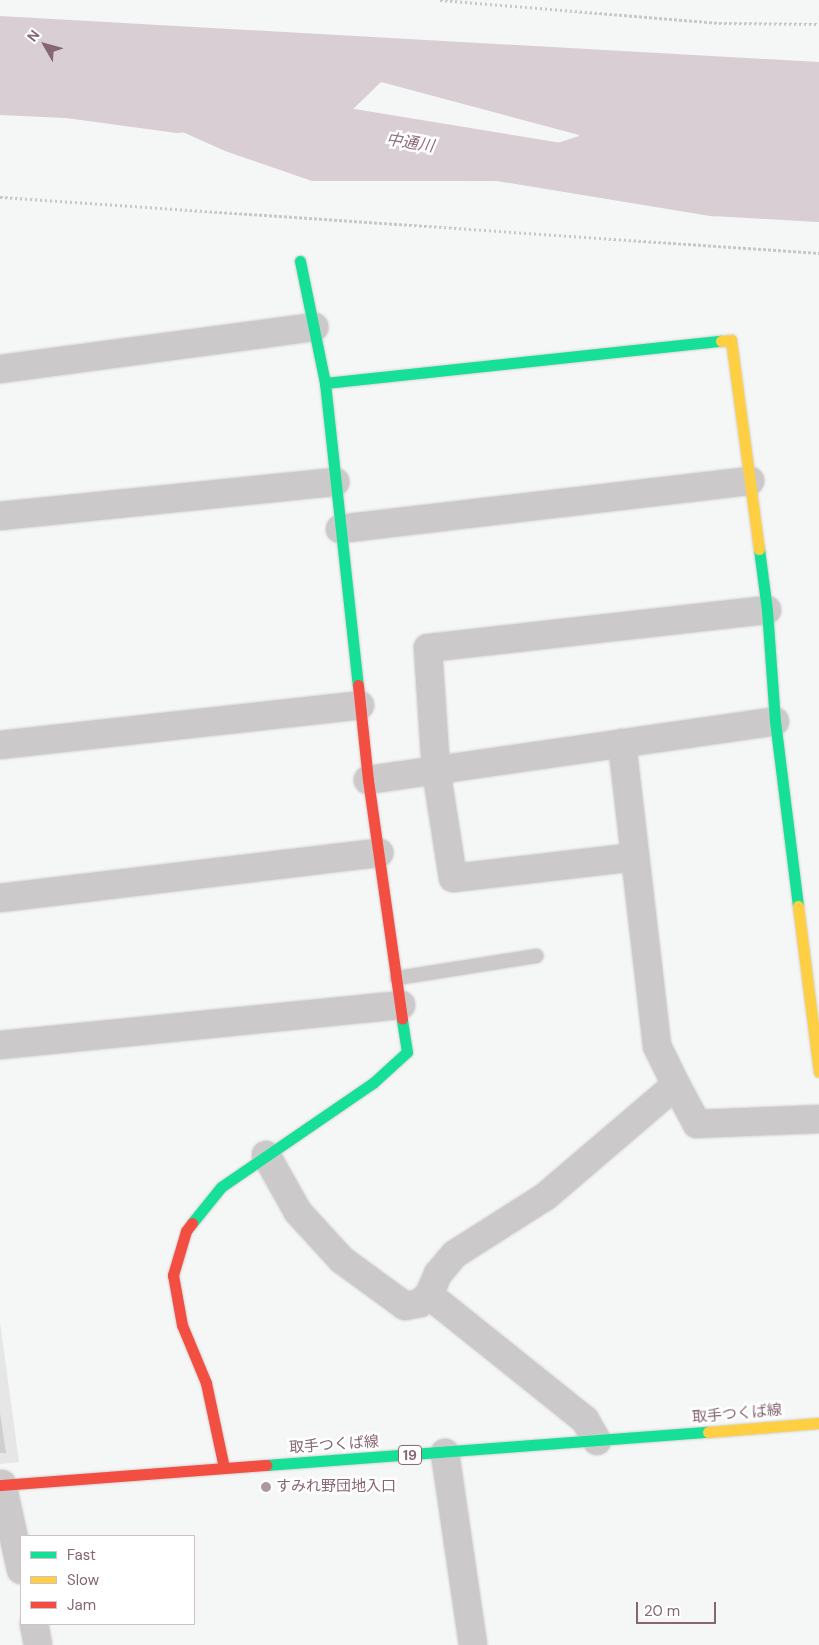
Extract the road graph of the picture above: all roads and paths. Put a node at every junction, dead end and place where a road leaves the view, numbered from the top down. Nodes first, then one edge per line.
1 (440, 0) edge
2 (819, 24) edge
3 (0, 197) edge
4 (819, 253) edge
5 (300, 260) dead end
6 (314, 327) junction
7 (0, 369) edge
8 (325, 383) junction
9 (750, 481) junction
10 (335, 482) junction
11 (0, 516) edge
12 (340, 529) junction
13 (767, 610) junction
14 (360, 705) junction
15 (775, 721) junction
16 (622, 743) junction
17 (0, 745) edge
18 (436, 770) junction
19 (368, 780) junction
20 (378, 854) junction
21 (635, 857) junction
22 (0, 898) edge
23 (536, 956) dead end
24 (397, 978) junction
25 (401, 1004) junction
26 (0, 1045) edge
27 (819, 1072) edge
28 (676, 1085) junction
29 (819, 1119) edge
30 (266, 1155) junction
31 (429, 1295) junction
32 (819, 1423) edge
33 (597, 1442) junction
34 (445, 1453) junction
35 (224, 1468) junction
36 (1, 1485) edge
37 (20, 1566) edge
38 (34, 1625) edge
39 (38, 1645) edge
40 (473, 1645) edge

1 - 2 path
3 - 4 path
5 - 6 street
6 - 7 street
6 - 8 street
8 - 9 street
8 - 10 street
9 - 12 street
9 - 13 street
10 - 11 street
10 - 12 street
12 - 14 street
13 - 15 street
13 - 18 street
14 - 17 street
14 - 19 street
15 - 16 street
15 - 27 street
16 - 18 street
16 - 21 street
18 - 19 street
18 - 21 street
19 - 20 street
20 - 22 street
20 - 24 street
21 - 28 street
23 - 24 lane
24 - 25 street
25 - 26 street
25 - 30 street
28 - 29 street
28 - 31 street
30 - 31 street
30 - 35 street
31 - 33 street
32 - 33 street, 取手つくば線 / 19
33 - 34 street, 取手つくば線 / 19
34 - 35 street, 取手つくば線 / 19
34 - 40 street
35 - 36 street, 取手つくば線 / 19
36 - 37 street
38 - 39 street

